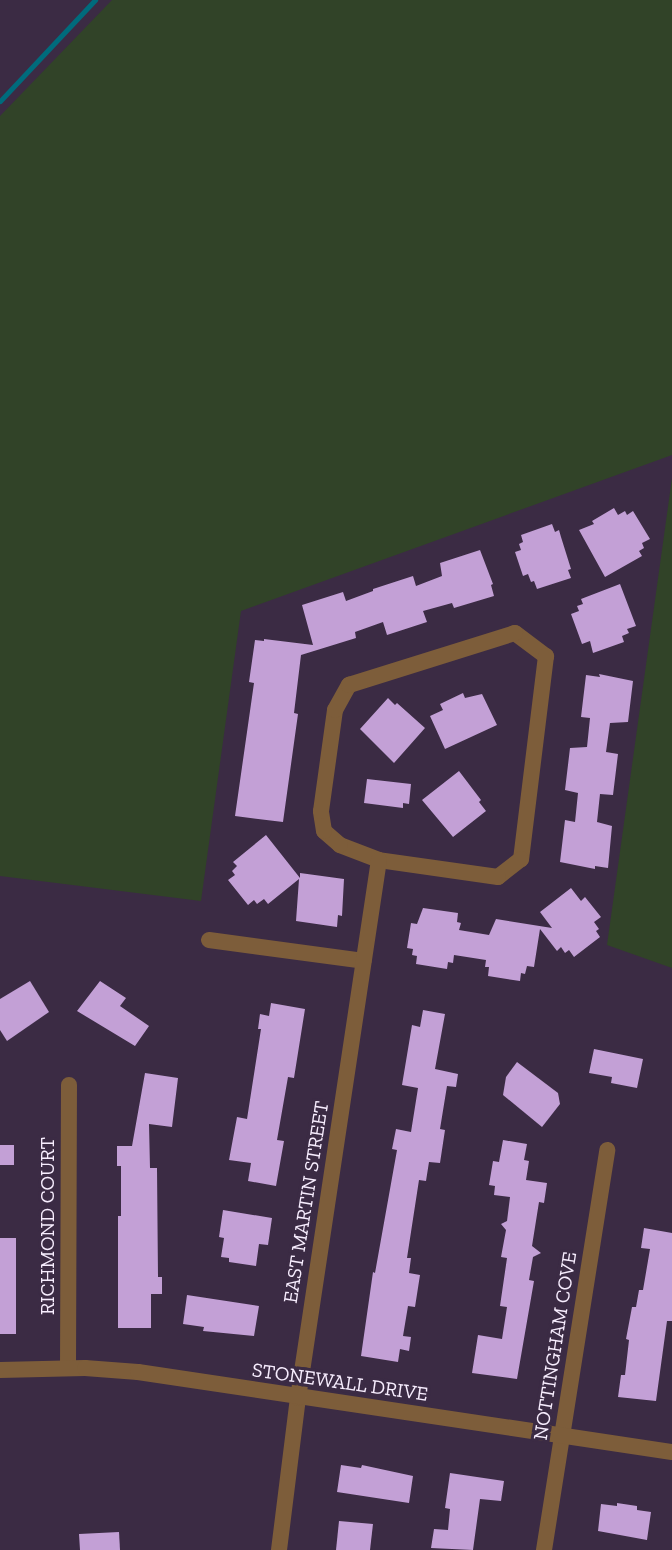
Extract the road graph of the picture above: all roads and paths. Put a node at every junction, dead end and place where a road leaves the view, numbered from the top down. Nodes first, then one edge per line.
1 (379, 860) junction
2 (209, 940) dead end
3 (364, 962) junction
4 (69, 1085) dead end
5 (607, 1149) dead end
6 (68, 1368) junction
7 (0, 1370) edge
8 (298, 1398) junction
9 (562, 1437) junction
10 (672, 1452) edge
11 (279, 1550) edge
12 (544, 1550) edge

1 - 1 street
1 - 3 street, EAST MARTIN STREET
2 - 3 street
3 - 8 street, EAST MARTIN STREET
4 - 6 street, RICHMOND COURT
5 - 9 street, NOTTINGHAM COVE
6 - 7 street, STONEWALL DRIVE
6 - 8 street, STONEWALL DRIVE
8 - 9 street, STONEWALL DRIVE
8 - 11 street, EAST MARTIN STREET
9 - 10 street, STONEWALL DRIVE
9 - 12 street, NOTTINGHAM COVE

